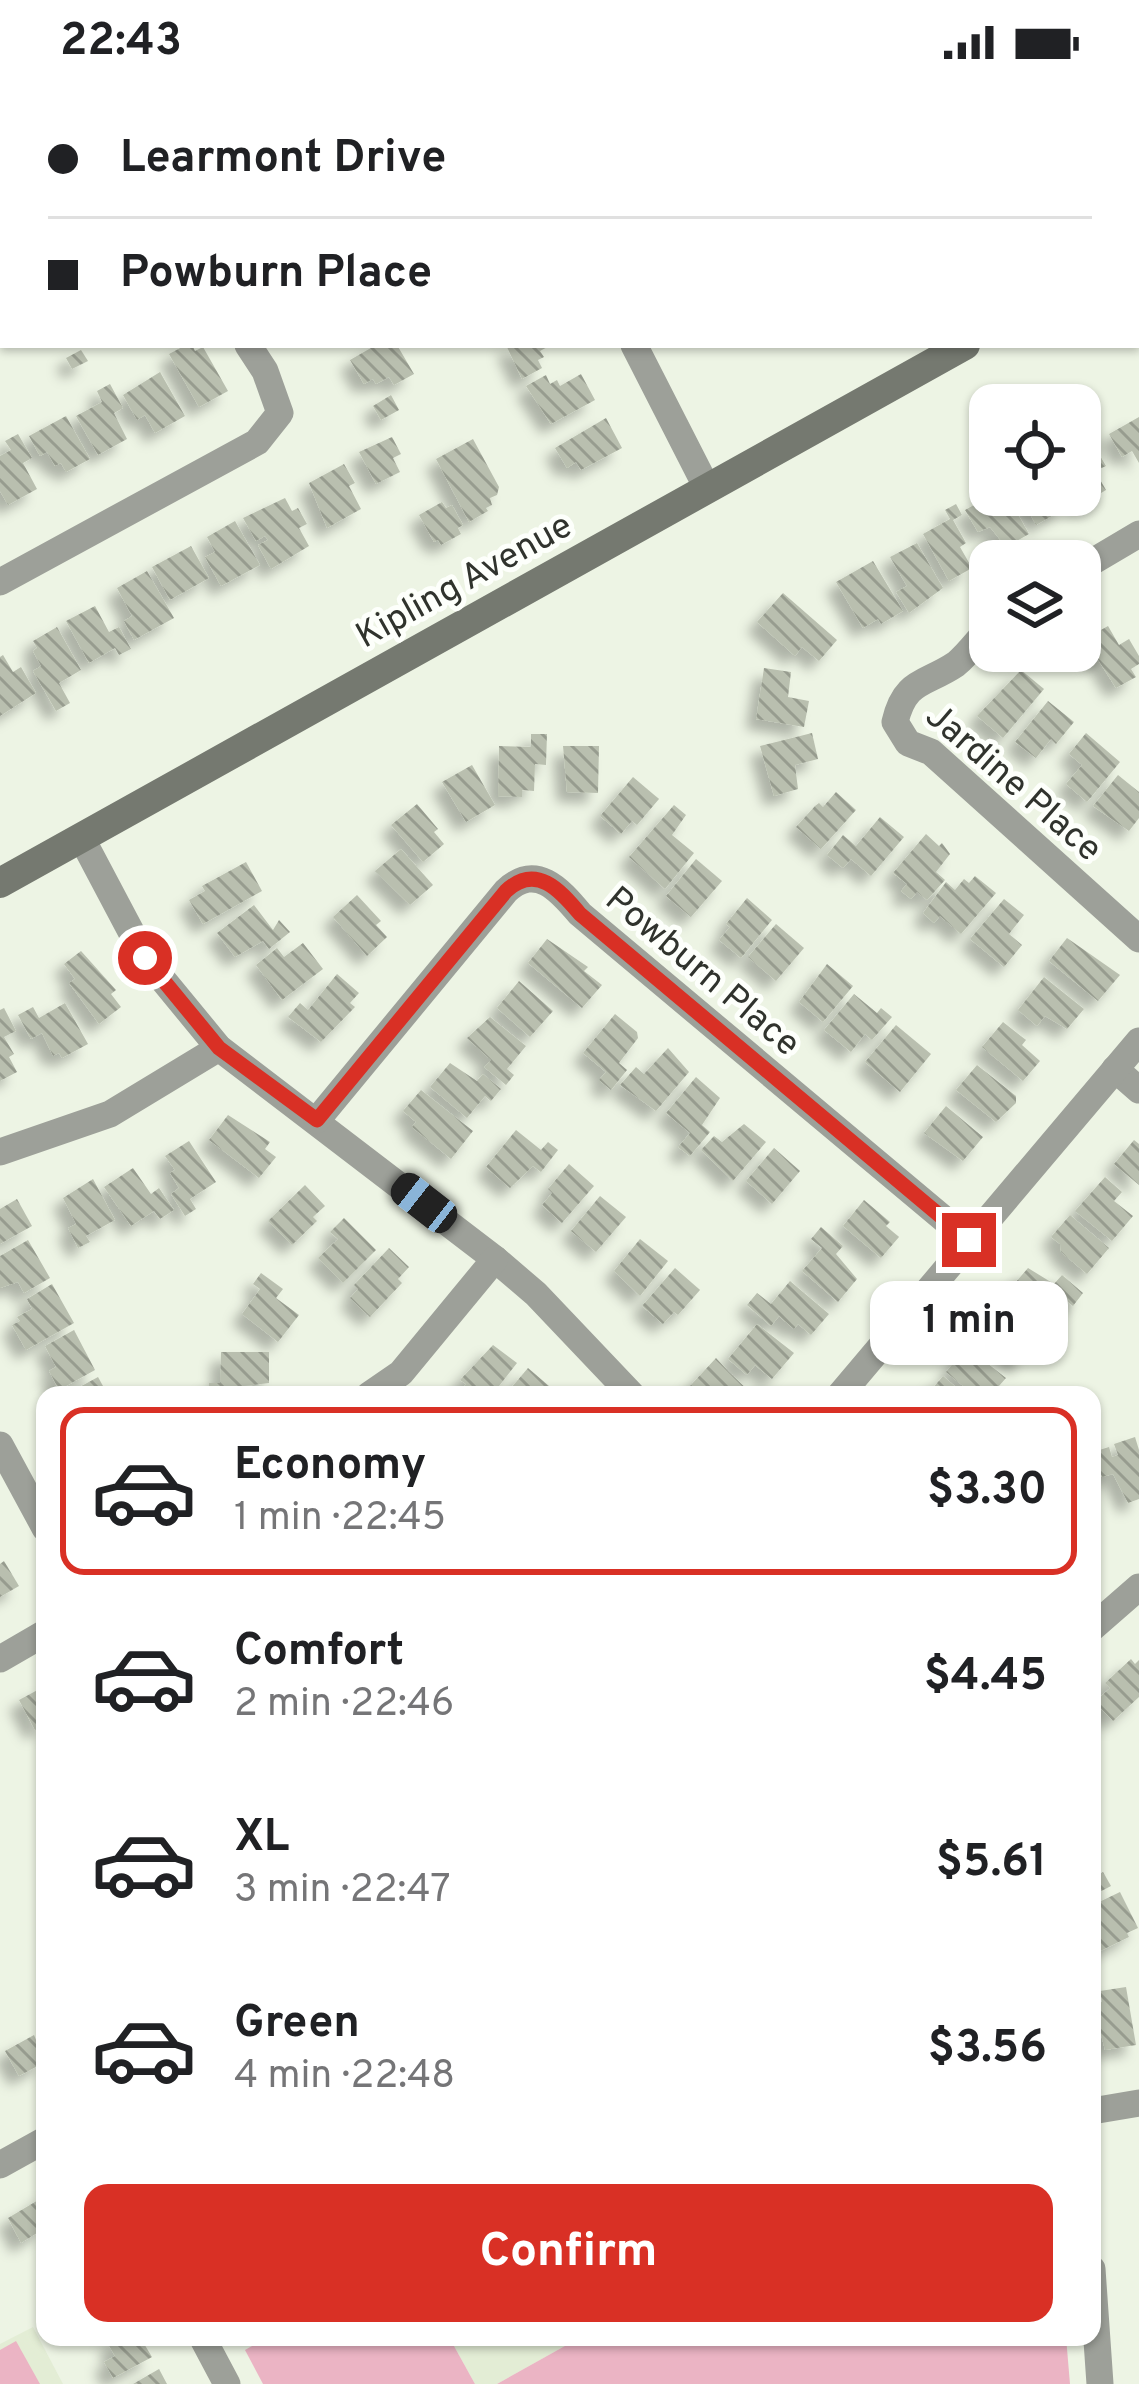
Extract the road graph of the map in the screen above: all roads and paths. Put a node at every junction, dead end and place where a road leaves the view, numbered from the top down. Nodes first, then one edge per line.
1 (250, 348) edge
2 (636, 348) edge
3 (960, 348) edge
4 (707, 488) junction
5 (1139, 535) edge
6 (1101, 557) edge
7 (0, 582) edge
8 (969, 650) edge
9 (81, 837) junction
10 (0, 883) edge
11 (1139, 939) edge
12 (1139, 1041) edge
13 (219, 1048) junction
14 (1115, 1070) junction
15 (1139, 1090) edge
16 (317, 1120) junction
17 (0, 1152) edge
18 (969, 1240) junction
19 (495, 1259) junction
20 (382, 1386) edge
21 (623, 1386) edge
22 (847, 1386) edge
23 (0, 1444) edge
24 (36, 1511) edge
25 (1139, 1587) edge
26 (1101, 1620) edge
27 (36, 1638) edge
28 (0, 1658) edge
29 (1139, 2103) edge
30 (1101, 2109) edge
31 (36, 2145) edge
32 (0, 2165) edge
33 (207, 2346) edge
34 (1097, 2346) edge
35 (227, 2384) edge
36 (1100, 2384) edge

1 - 7 street
2 - 4 street
3 - 4 main road, Kipling Avenue
4 - 9 main road, Kipling Avenue
5 - 6 street
8 - 11 street, Jardine Place
9 - 10 main road, Kipling Avenue
9 - 13 street
12 - 14 street
13 - 16 street
13 - 17 street
14 - 15 street
14 - 18 street
16 - 18 street, Powburn Place
16 - 19 street
18 - 22 street
19 - 20 street
19 - 21 street
23 - 24 street
25 - 26 street
27 - 28 street
29 - 30 street
31 - 32 street
33 - 35 street
34 - 36 street

